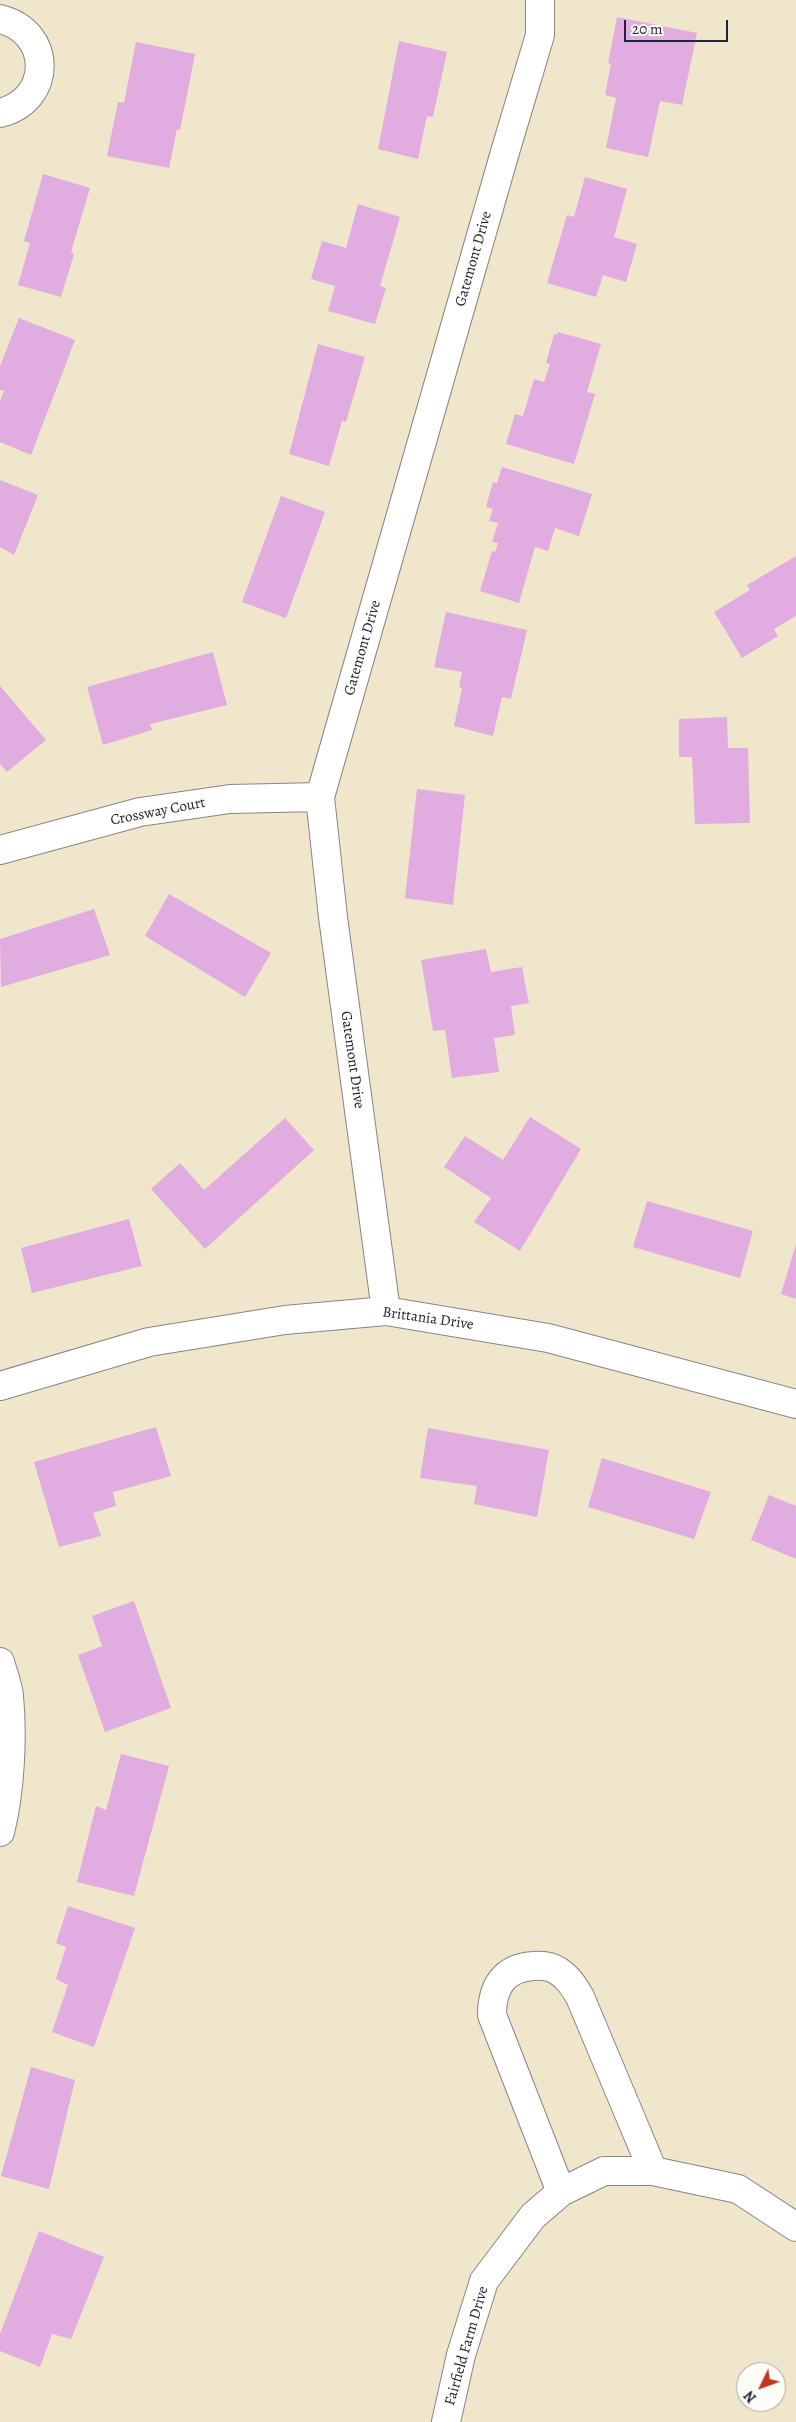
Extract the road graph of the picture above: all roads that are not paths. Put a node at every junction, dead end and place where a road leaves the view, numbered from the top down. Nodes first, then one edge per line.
1 (540, 0) edge
2 (0, 18) edge
3 (0, 113) edge
4 (320, 797) junction
5 (0, 850) edge
6 (386, 1311) junction
7 (0, 1386) edge
8 (796, 1404) edge
9 (0, 1662) edge
10 (0, 1832) edge
11 (653, 2171) junction
12 (561, 2192) junction
13 (796, 2226) edge
14 (446, 2422) edge

1 - 4 street, Gatemont Drive
2 - 3 street
4 - 5 street, Crossway Court
4 - 6 street, Gatemont Drive
6 - 7 street, Brittania Drive
6 - 8 street, Brittania Drive
9 - 10 street
11 - 12 street, Fairfield Farm Drive
11 - 12 street
11 - 13 street, Fairfield Farm Drive
12 - 14 street, Fairfield Farm Drive

